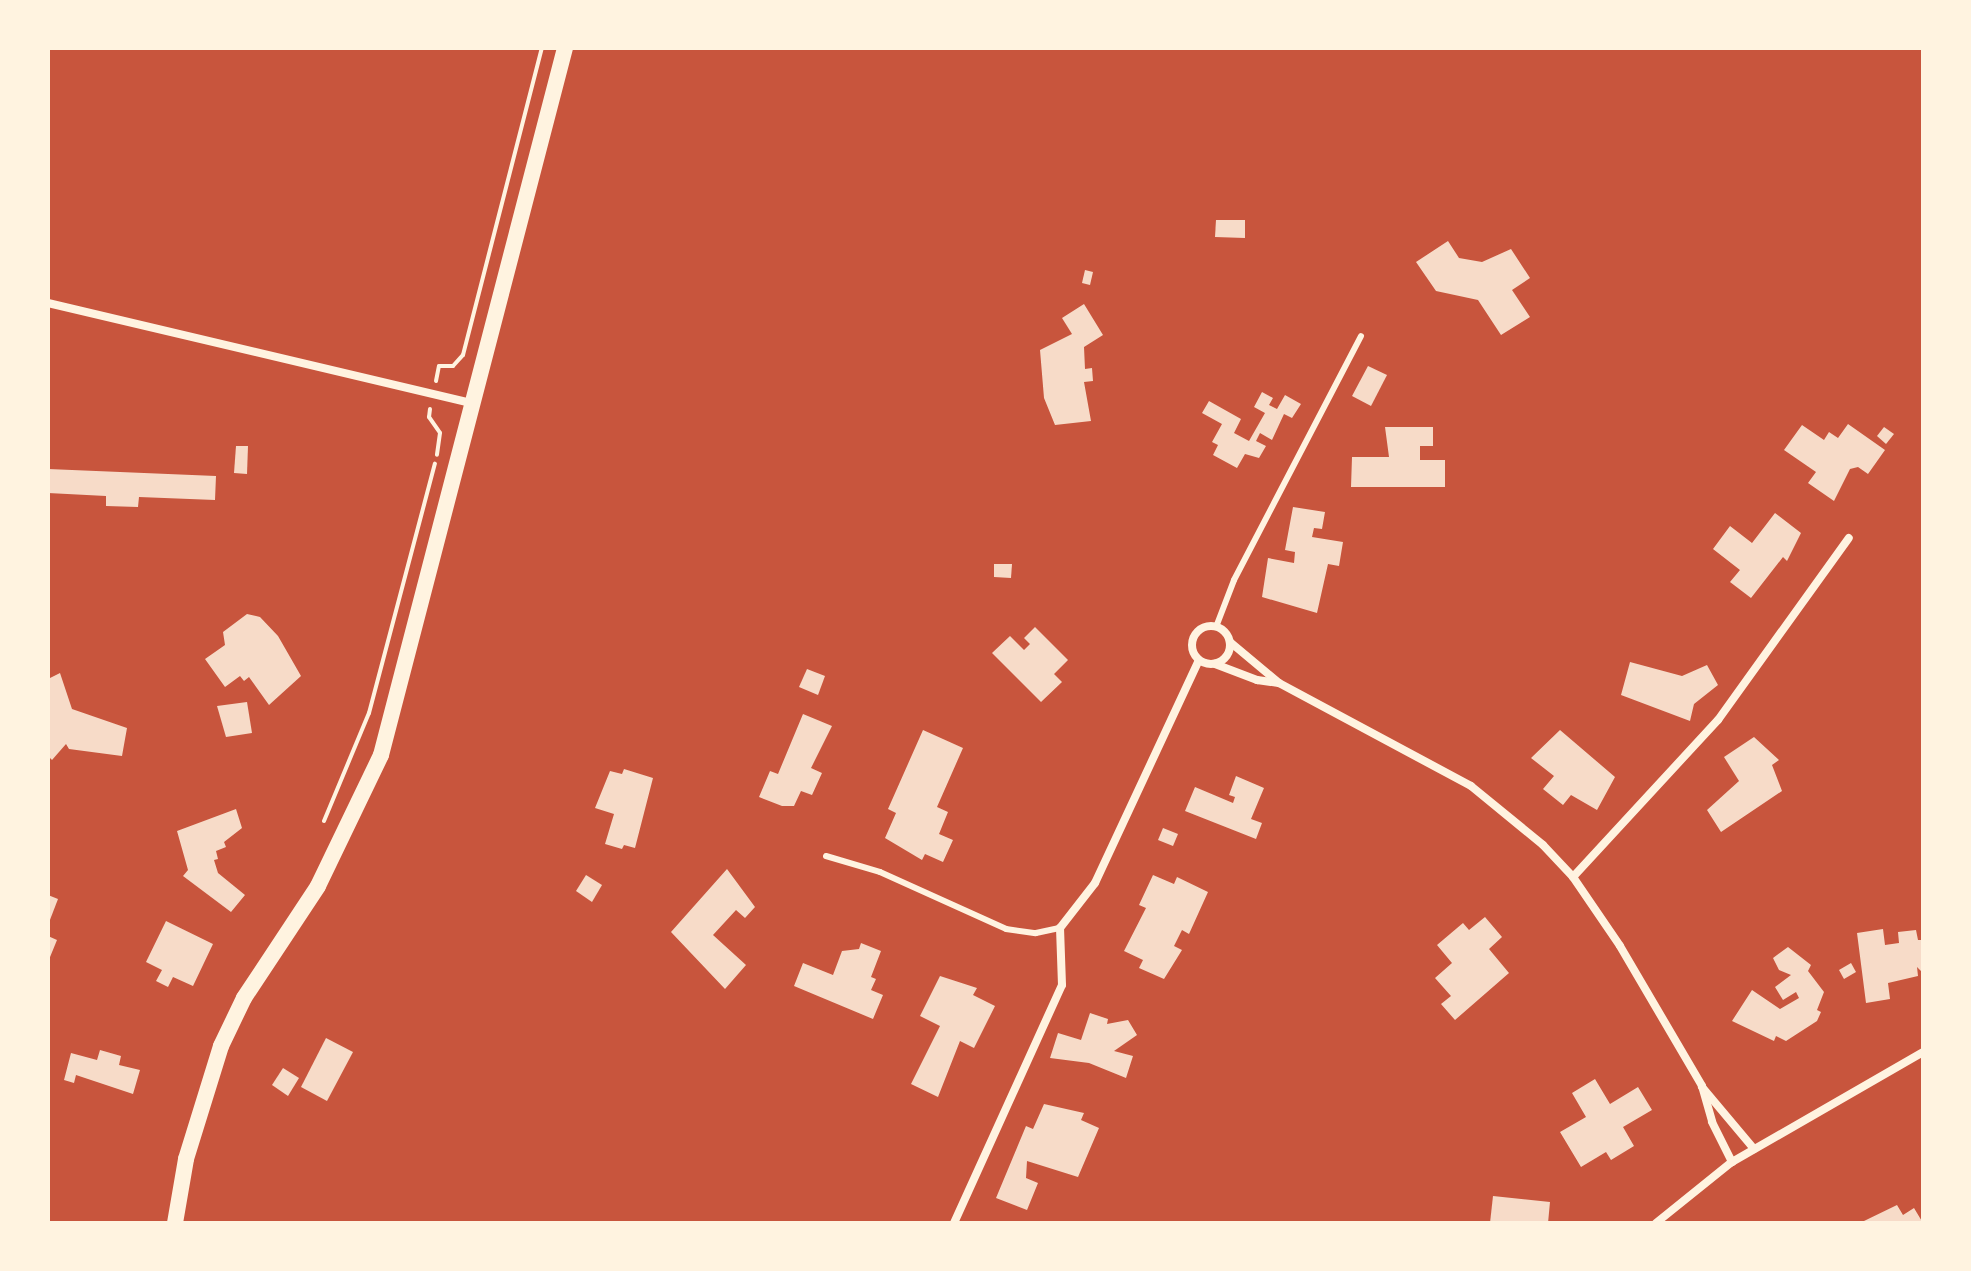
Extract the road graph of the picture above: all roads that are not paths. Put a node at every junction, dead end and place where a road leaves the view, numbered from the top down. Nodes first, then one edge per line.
1 (565, 48) edge
2 (48, 303) edge
3 (1361, 336) dead end
4 (476, 404) junction
5 (1849, 538) dead end
6 (1216, 627) junction
7 (1230, 642) junction
8 (1199, 660) junction
9 (1215, 664) junction
10 (1279, 683) junction
11 (826, 856) dead end
12 (1573, 877) junction
13 (1060, 928) junction
14 (1923, 1052) edge
15 (1702, 1086) junction
16 (1754, 1149) junction
17 (1732, 1162) junction
18 (175, 1223) edge
19 (954, 1223) edge
20 (1656, 1223) edge

1 - 4 main road
2 - 4 street
3 - 6 lane
4 - 18 main road
5 - 12 street
6 - 7 street
6 - 8 street
7 - 9 street
7 - 10 street
8 - 9 street
8 - 13 street
9 - 10 street
10 - 12 street
11 - 13 lane
12 - 15 street
13 - 19 street
14 - 16 street
15 - 16 street
15 - 17 street
16 - 17 street
17 - 20 street

